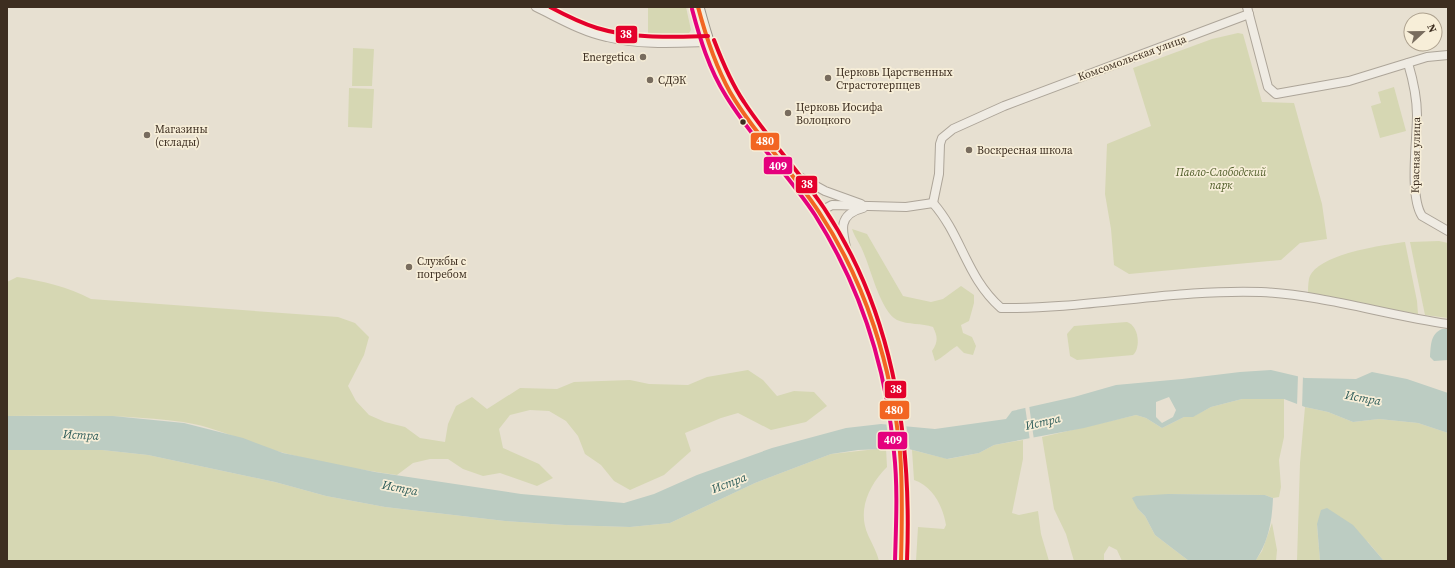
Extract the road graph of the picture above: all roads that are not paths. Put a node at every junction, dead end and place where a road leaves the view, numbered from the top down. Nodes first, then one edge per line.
1 (536, 7) edge
2 (698, 7) edge
3 (1248, 10) edge
4 (708, 42) junction
5 (1448, 55) edge
6 (1408, 63) junction
7 (788, 170) junction
8 (933, 203) junction
9 (869, 207) junction
10 (819, 212) junction
11 (1448, 231) edge
12 (851, 267) junction
13 (1448, 324) edge
14 (901, 561) edge

1 - 4 street
2 - 4 main road
3 - 6 street, Комсомольская улица
3 - 8 street, Комсомольская улица
4 - 7 main road
5 - 6 street, Комсомольская улица
6 - 11 street, Красная улица
7 - 9 street
7 - 10 main road
8 - 9 street
8 - 13 street
9 - 10 street
9 - 12 street
10 - 12 main road
12 - 14 main road

